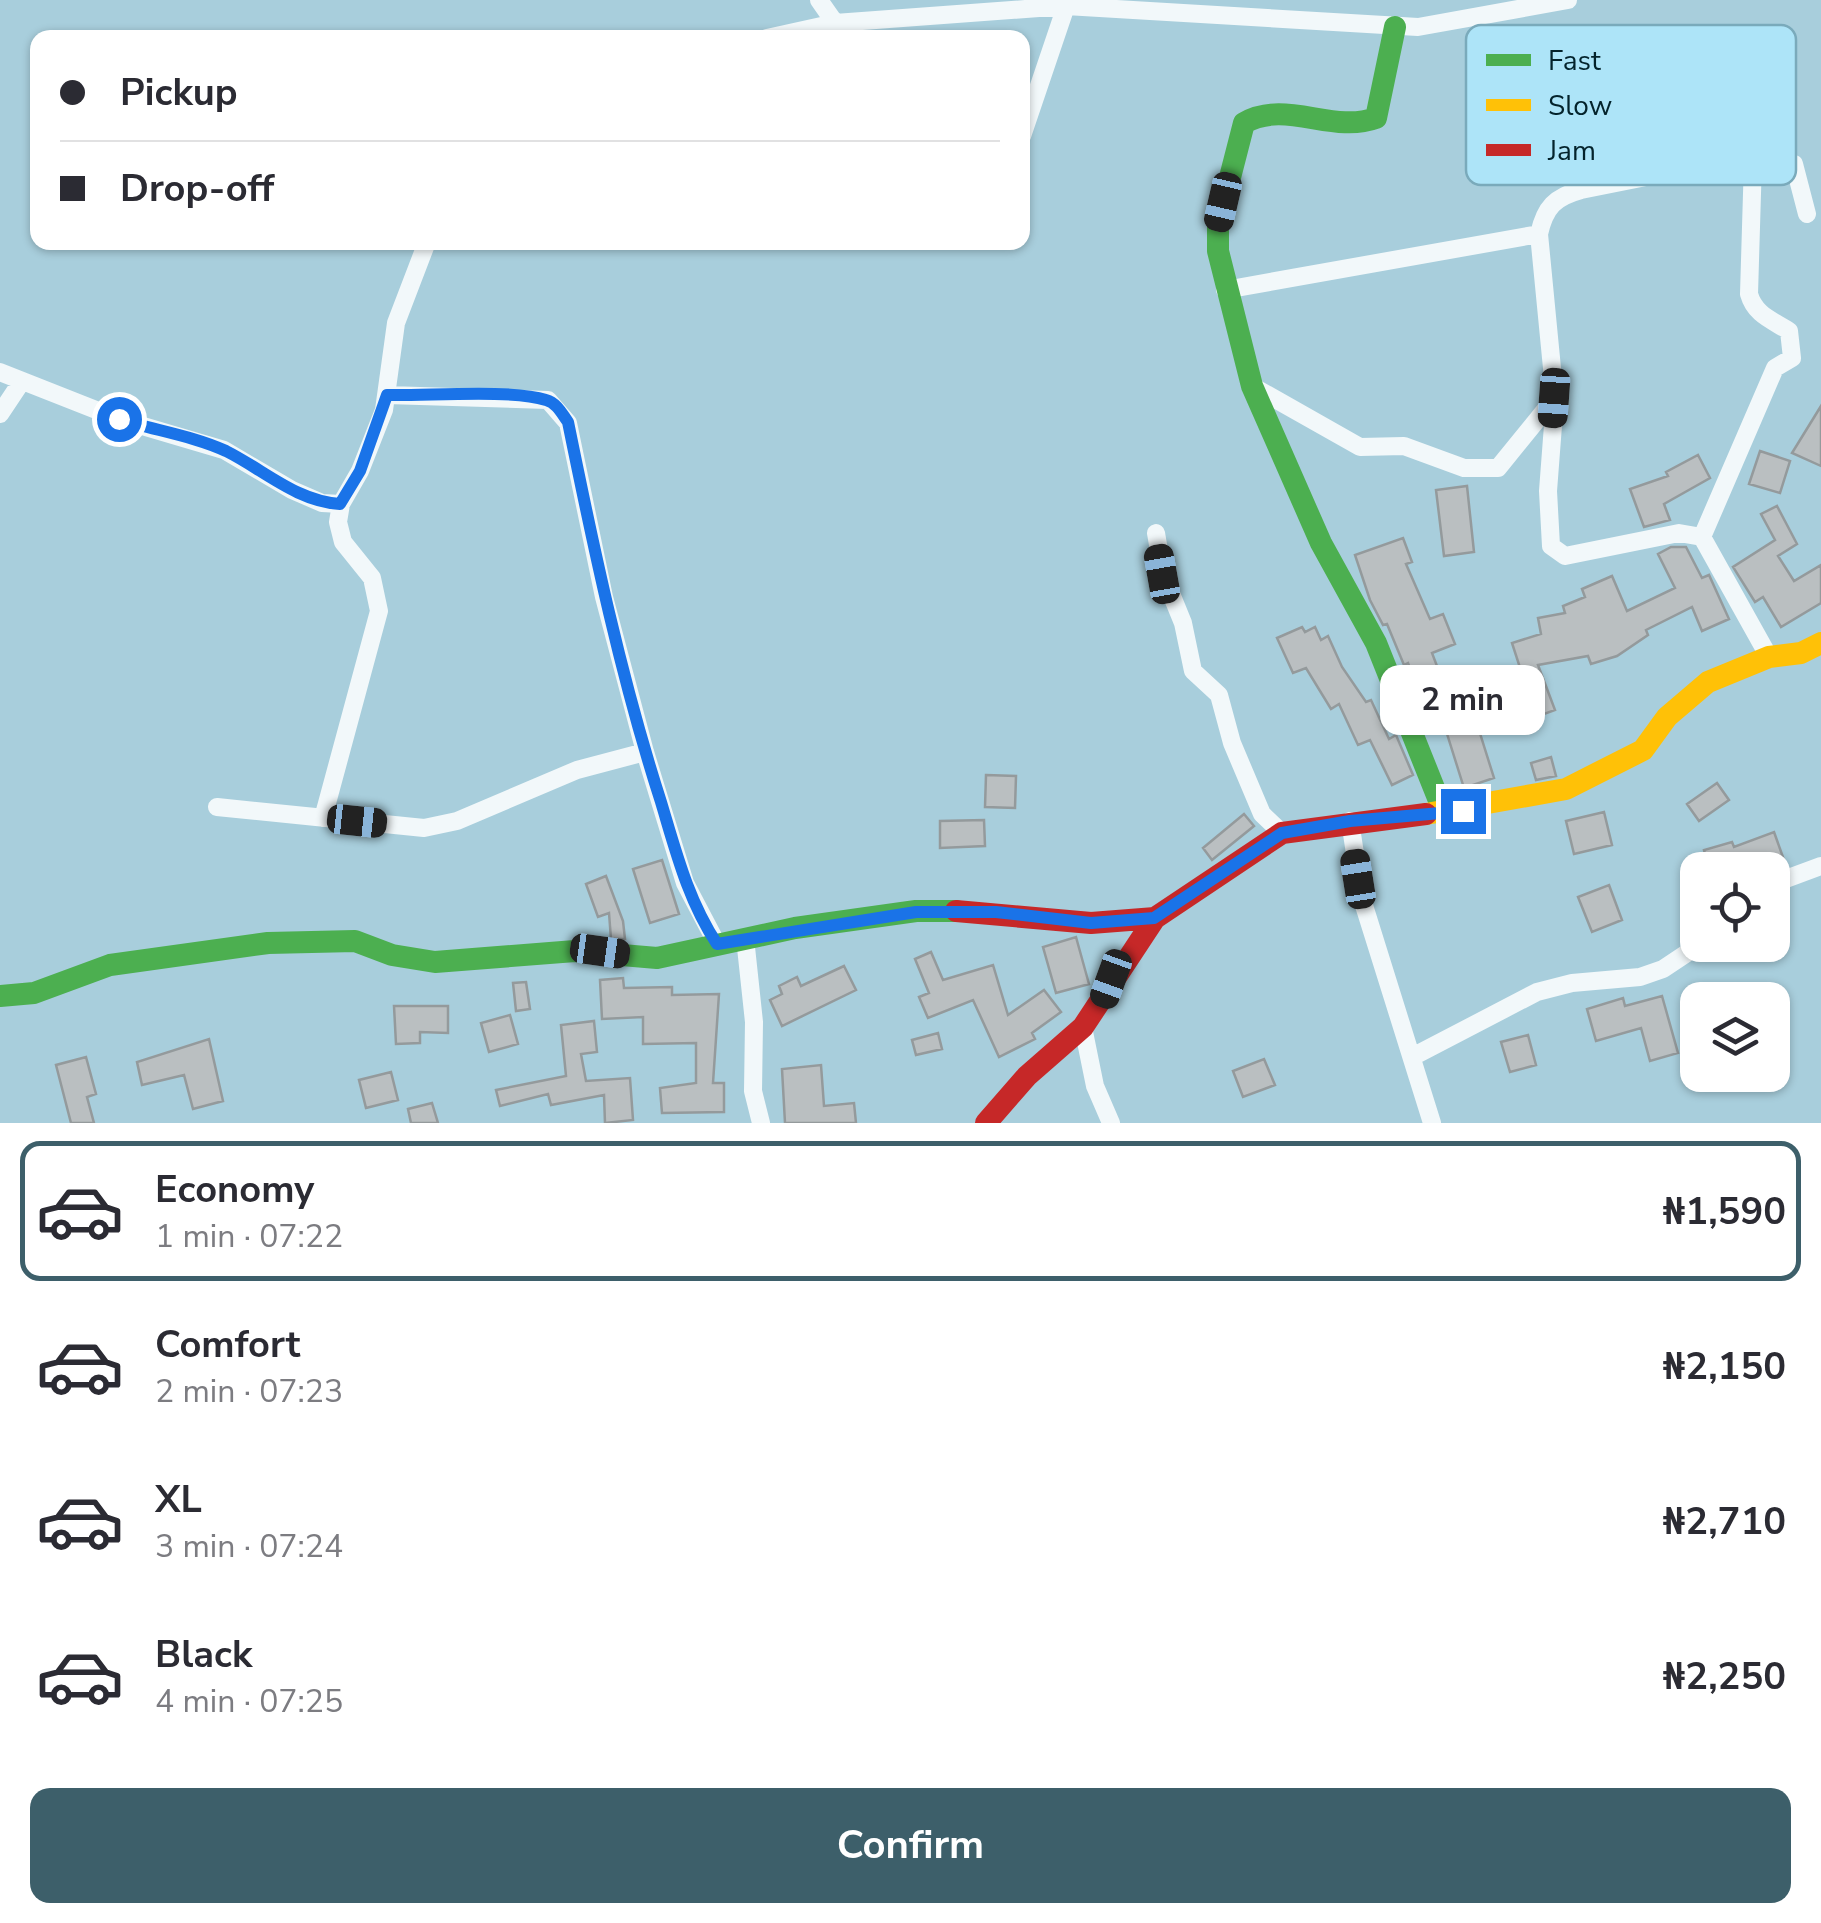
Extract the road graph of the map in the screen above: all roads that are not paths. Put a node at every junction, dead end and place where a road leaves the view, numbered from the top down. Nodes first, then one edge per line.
1 (820, 0) edge
2 (1568, 0) edge
3 (1520, 5) edge
4 (1066, 6) junction
5 (1219, 7) edge
6 (835, 22) junction
7 (1395, 27) junction
8 (801, 30) edge
9 (1030, 112) edge
10 (1796, 172) edge
11 (1602, 185) edge
12 (1752, 185) edge
13 (1807, 214) dead end
14 (1539, 234) junction
15 (424, 250) edge
16 (1225, 290) junction
17 (0, 372) edge
18 (22, 381) junction
19 (1252, 386) junction
20 (387, 395) junction
21 (1554, 398) junction
22 (0, 414) edge
23 (340, 504) junction
24 (1156, 534) dead end
25 (1702, 537) junction
26 (1821, 644) edge
27 (1769, 657) junction
28 (645, 752) junction
29 (216, 807) dead end
30 (1444, 813) junction
31 (323, 818) junction
32 (1350, 821) junction
33 (1282, 833) junction
34 (1821, 866) edge
35 (1790, 877) edge
36 (1154, 918) junction
37 (746, 938) junction
38 (717, 944) junction
39 (1680, 958) edge
40 (0, 996) edge
41 (1083, 1027) junction
42 (1412, 1057) junction
43 (761, 1123) edge
44 (986, 1123) edge
45 (1111, 1123) edge
46 (1432, 1123) edge

1 - 6 street
2 - 3 street
3 - 7 street
4 - 5 street
4 - 6 street
4 - 9 street
5 - 7 street
6 - 8 street
7 - 16 street
10 - 13 street
11 - 14 street
12 - 25 street
14 - 16 street
14 - 21 street
15 - 20 street
16 - 19 street
17 - 18 street
18 - 22 street
18 - 23 street
19 - 21 street
19 - 30 street
20 - 23 street
20 - 28 street
21 - 25 street
23 - 31 street
24 - 33 street
25 - 27 street
26 - 27 street
27 - 30 street
28 - 31 street
28 - 38 street
29 - 31 street
30 - 32 street
32 - 33 street
32 - 42 street
33 - 36 street
34 - 35 street
36 - 37 street
36 - 41 street
37 - 38 street
37 - 43 street
38 - 40 street
39 - 42 street
41 - 44 street
41 - 45 street
42 - 46 street

